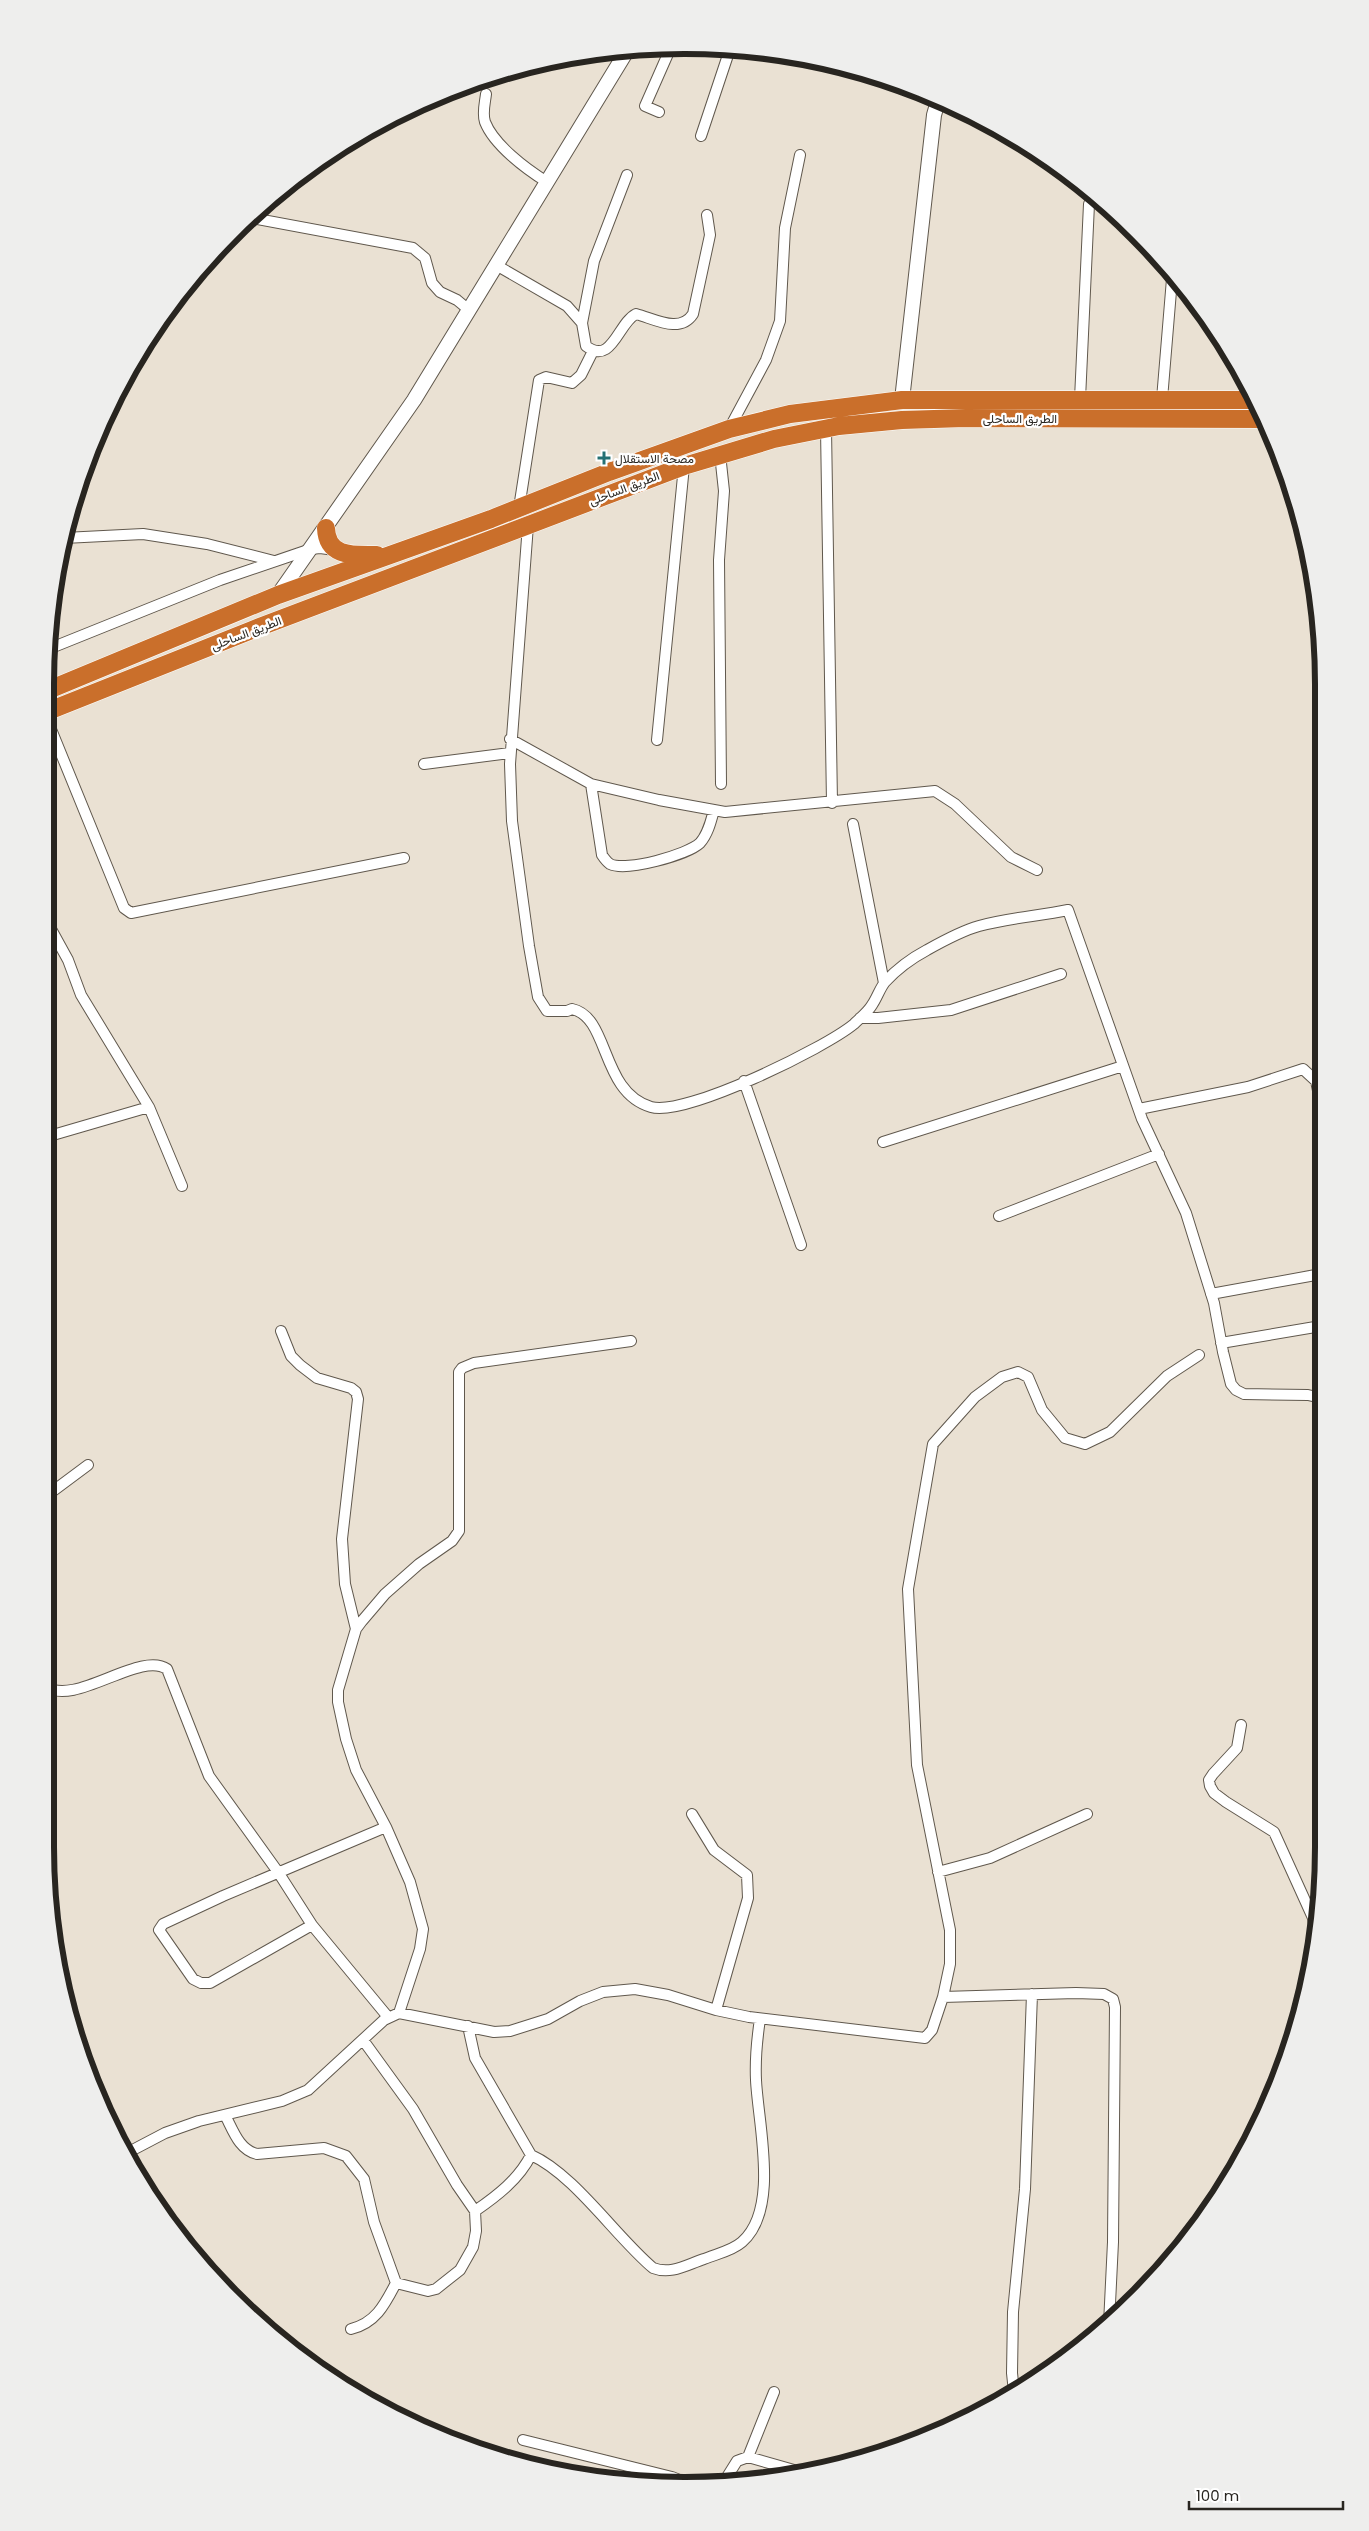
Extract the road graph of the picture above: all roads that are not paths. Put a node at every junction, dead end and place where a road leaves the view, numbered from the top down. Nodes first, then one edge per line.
1 (668, 54) edge
2 (728, 55) edge
3 (623, 57) edge
4 (486, 94) dead end
5 (936, 107) edge
6 (659, 112) dead end
7 (702, 136) dead end
8 (800, 155) dead end
9 (628, 175) dead end
10 (547, 182) junction
11 (1090, 204) dead end
12 (707, 215) dead end
13 (259, 219) edge
14 (496, 265) junction
15 (1172, 284) edge
16 (469, 310) junction
17 (582, 323) junction
18 (593, 350) junction
19 (1080, 399) junction
20 (1162, 399) junction
21 (902, 400) junction
22 (1247, 400) edge
23 (1256, 419) edge
24 (729, 429) junction
25 (826, 429) junction
26 (720, 454) junction
27 (684, 466) junction
28 (520, 508) junction
29 (528, 525) junction
30 (326, 528) junction
31 (71, 538) edge
32 (311, 549) junction
33 (335, 550) junction
34 (388, 556) junction
35 (274, 561) junction
36 (278, 596) junction
37 (55, 646) edge
38 (54, 688) edge
39 (54, 709) edge
40 (54, 737) edge
41 (510, 739) junction
42 (657, 740) dead end
43 (510, 753) junction
44 (424, 764) dead end
45 (591, 784) junction
46 (721, 784) dead end
47 (832, 803) junction
48 (714, 810) junction
49 (853, 824) dead end
50 (404, 858) dead end
51 (1036, 870) dead end
52 (54, 935) edge
53 (1061, 974) dead end
54 (884, 983) junction
55 (860, 1018) junction
56 (1123, 1066) junction
57 (1315, 1080) edge
58 (744, 1081) junction
59 (149, 1107) junction
60 (1139, 1110) junction
61 (54, 1135) edge
62 (883, 1142) dead end
63 (1159, 1154) junction
64 (182, 1186) dead end
65 (999, 1216) dead end
66 (801, 1245) dead end
67 (1315, 1275) edge
68 (1211, 1294) junction
69 (1315, 1327) edge
70 (280, 1331) dead end
71 (631, 1340) dead end
72 (1221, 1343) junction
73 (1199, 1355) dead end
74 (1315, 1397) edge
75 (88, 1465) dead end
76 (54, 1490) edge
77 (356, 1629) junction
78 (54, 1690) edge
79 (1241, 1725) dead end
80 (692, 1814) dead end
81 (1087, 1814) dead end
82 (386, 1827) junction
83 (278, 1872) junction
84 (938, 1872) junction
85 (1311, 1915) edge
86 (312, 1925) junction
87 (1032, 1994) junction
88 (943, 1997) junction
89 (716, 2010) junction
90 (399, 2012) junction
91 (388, 2018) junction
92 (760, 2019) junction
93 (468, 2026) junction
94 (363, 2040) junction
95 (225, 2115) junction
96 (132, 2150) edge
97 (531, 2155) junction
98 (475, 2211) junction
99 (396, 2283) junction
100 (1110, 2312) edge
101 (351, 2329) dead end
102 (1013, 2385) edge
103 (774, 2392) dead end
104 (523, 2440) dead end
105 (748, 2457) junction
106 (788, 2468) edge
107 (728, 2476) edge
108 (671, 2477) edge

1 - 6 street
2 - 7 street
3 - 10 street
4 - 10 street
5 - 21 street
8 - 24 street
9 - 17 street
10 - 14 street
11 - 19 street
12 - 18 street
13 - 16 street
14 - 16 street
14 - 17 street
15 - 20 street
16 - 30 street
17 - 18 street
18 - 28 street
19 - 20 highway, الطريق الساحلى
19 - 21 highway, الطريق الساحلى
20 - 22 highway, الطريق الساحلى
21 - 24 highway, الطريق الساحلى
23 - 25 highway, الطريق الساحلى
24 - 28 highway, الطريق الساحلى
25 - 26 highway, الطريق الساحلى
25 - 47 street
26 - 27 highway, الطريق الساحلى
26 - 46 street
27 - 29 highway, الطريق الساحلى
27 - 42 street
28 - 34 highway, الطريق الساحلى
29 - 39 highway, الطريق الساحلى
29 - 41 street
30 - 32 street
30 - 33 highway
31 - 35 street
32 - 33 street
32 - 35 street
32 - 36 street
33 - 34 highway
34 - 36 highway, الطريق الساحلى
35 - 37 street
36 - 38 highway, الطريق الساحلى
40 - 50 street
41 - 43 street
41 - 45 street
43 - 44 street
43 - 58 street
45 - 48 street
45 - 48 street
47 - 48 street
47 - 51 street
49 - 54 street
52 - 59 street
53 - 55 street
54 - 55 street
54 - 56 street
55 - 58 street
56 - 60 street
56 - 62 street
57 - 60 street
58 - 66 street
59 - 61 street
59 - 64 street
60 - 63 street
63 - 65 street
63 - 68 street
67 - 68 street
68 - 72 street
69 - 72 street
70 - 77 street
71 - 77 street
72 - 74 street
73 - 84 street
75 - 76 street
77 - 82 street
78 - 83 street
79 - 85 street
80 - 89 street
81 - 84 street
82 - 83 street
82 - 90 street
83 - 86 street
83 - 86 street
84 - 88 street
86 - 91 street
87 - 88 street
87 - 100 street
87 - 102 street
88 - 92 street
89 - 92 street
89 - 93 street
90 - 91 street
90 - 93 street
91 - 94 street
92 - 97 street
93 - 97 street
94 - 95 street
94 - 98 street
95 - 96 street
95 - 99 street
97 - 98 street
98 - 99 street
99 - 101 street
103 - 105 street
104 - 108 street
105 - 106 street
105 - 107 street

